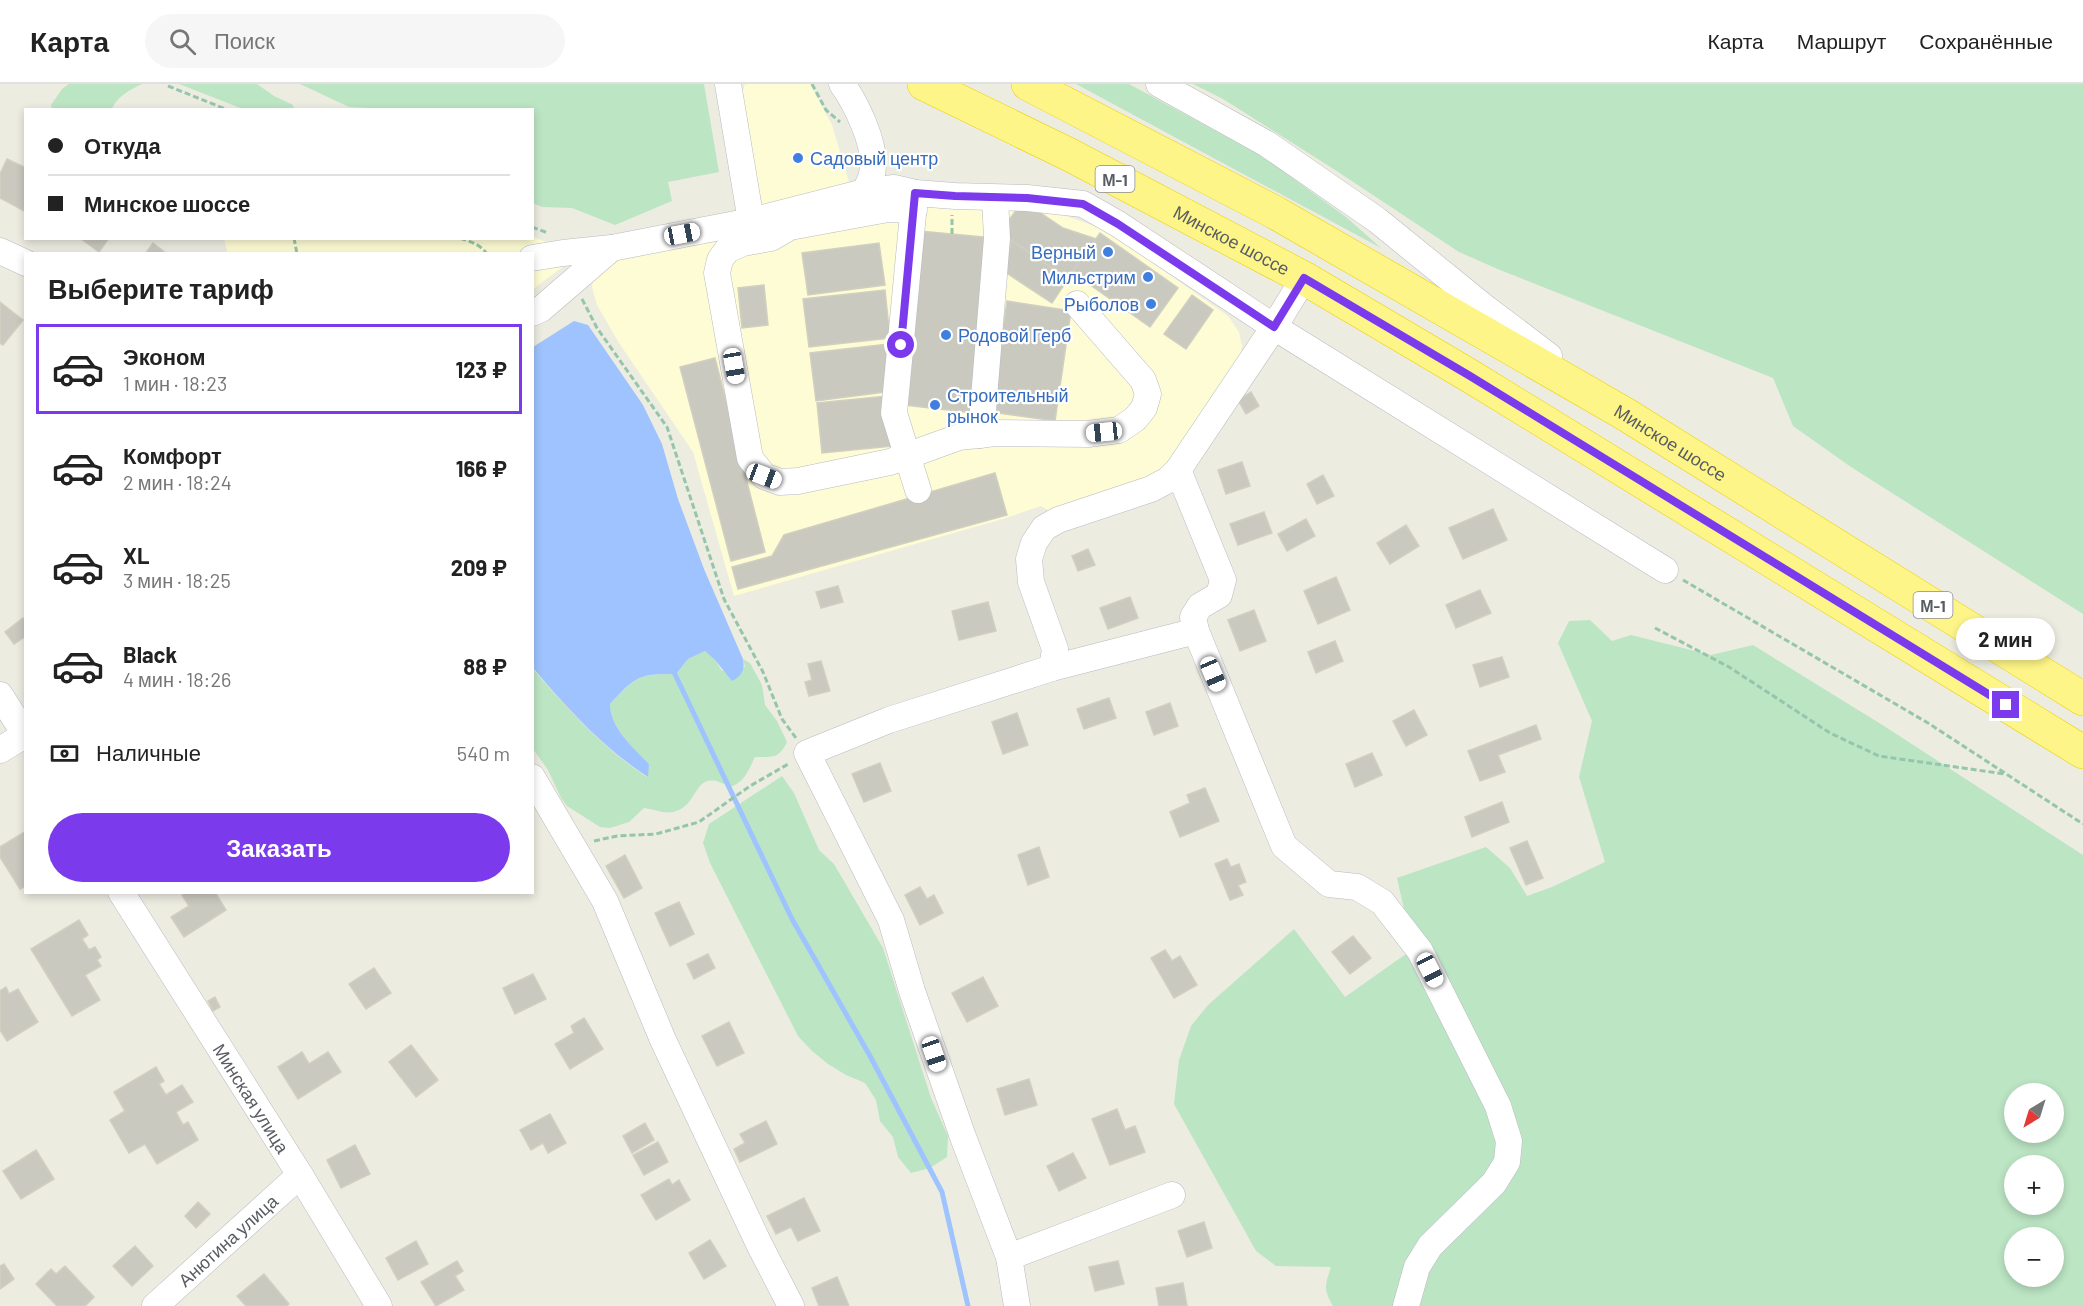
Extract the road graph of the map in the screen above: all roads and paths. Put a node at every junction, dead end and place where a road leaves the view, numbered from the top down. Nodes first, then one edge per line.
1 (728, 84) edge
2 (812, 84) edge
3 (842, 84) edge
4 (924, 84) edge
5 (1028, 84) edge
6 (1159, 84) edge
7 (168, 86) dead end
8 (223, 108) edge
9 (843, 124) dead end
10 (873, 166) junction
11 (864, 192) junction
12 (908, 197) junction
13 (994, 198) junction
14 (952, 214) dead end
15 (751, 220) junction
16 (952, 234) dead end
17 (466, 240) edge
18 (612, 248) junction
19 (0, 251) edge
20 (486, 252) edge
21 (534, 258) edge
22 (24, 262) edge
23 (1304, 278) junction
24 (573, 282) junction
25 (1077, 304) dead end
26 (534, 312) edge
27 (1274, 327) junction
28 (1625, 414) junction
29 (981, 435) junction
30 (907, 455) junction
31 (1178, 470) junction
32 (918, 490) dead end
33 (1665, 570) joint
34 (1655, 628) dead end
35 (1196, 631) junction
36 (1052, 668) junction
37 (0, 695) edge
38 (2083, 699) edge
39 (24, 733) edge
40 (24, 736) edge
41 (0, 750) edge
42 (2083, 752) edge
43 (807, 753) junction
44 (2007, 774) junction
45 (534, 780) edge
46 (2083, 824) edge
47 (571, 845) junction
48 (122, 894) edge
49 (300, 1175) junction
50 (1172, 1195) dead end
51 (1009, 1257) junction
52 (155, 1306) edge
53 (379, 1306) edge
54 (791, 1306) edge
55 (1017, 1306) edge
56 (1406, 1306) edge

1 - 15 street
2 - 9 path
3 - 10 street
4 - 23 highway, Минское шоссе / М-1
5 - 28 highway, Минское шоссе / М-1
6 - 28 street
7 - 8 path
10 - 11 street
10 - 12 street
11 - 12 street
11 - 15 street
12 - 13 street
12 - 30 street
12 - 30 street
13 - 27 street
13 - 29 street
14 - 16 path
15 - 18 street
17 - 20 path
18 - 21 street
18 - 24 street
19 - 22 street
23 - 27 street
23 - 42 highway, Минское шоссе / М-1
24 - 26 street
24 - 43 path
25 - 29 street
27 - 31 street
27 - 33 street
28 - 38 highway, Минское шоссе / М-1
29 - 30 street
30 - 32 street
31 - 35 street
31 - 36 street
33 - 44 path
34 - 44 path
35 - 36 street
35 - 56 street
36 - 43 street
37 - 39 street
40 - 41 street
43 - 47 path
43 - 51 street
44 - 46 path
45 - 47 street
47 - 54 street
48 - 49 street, Минская улица
49 - 52 street, Анютина улица
49 - 53 street, Минская улица
50 - 51 street
51 - 55 street

